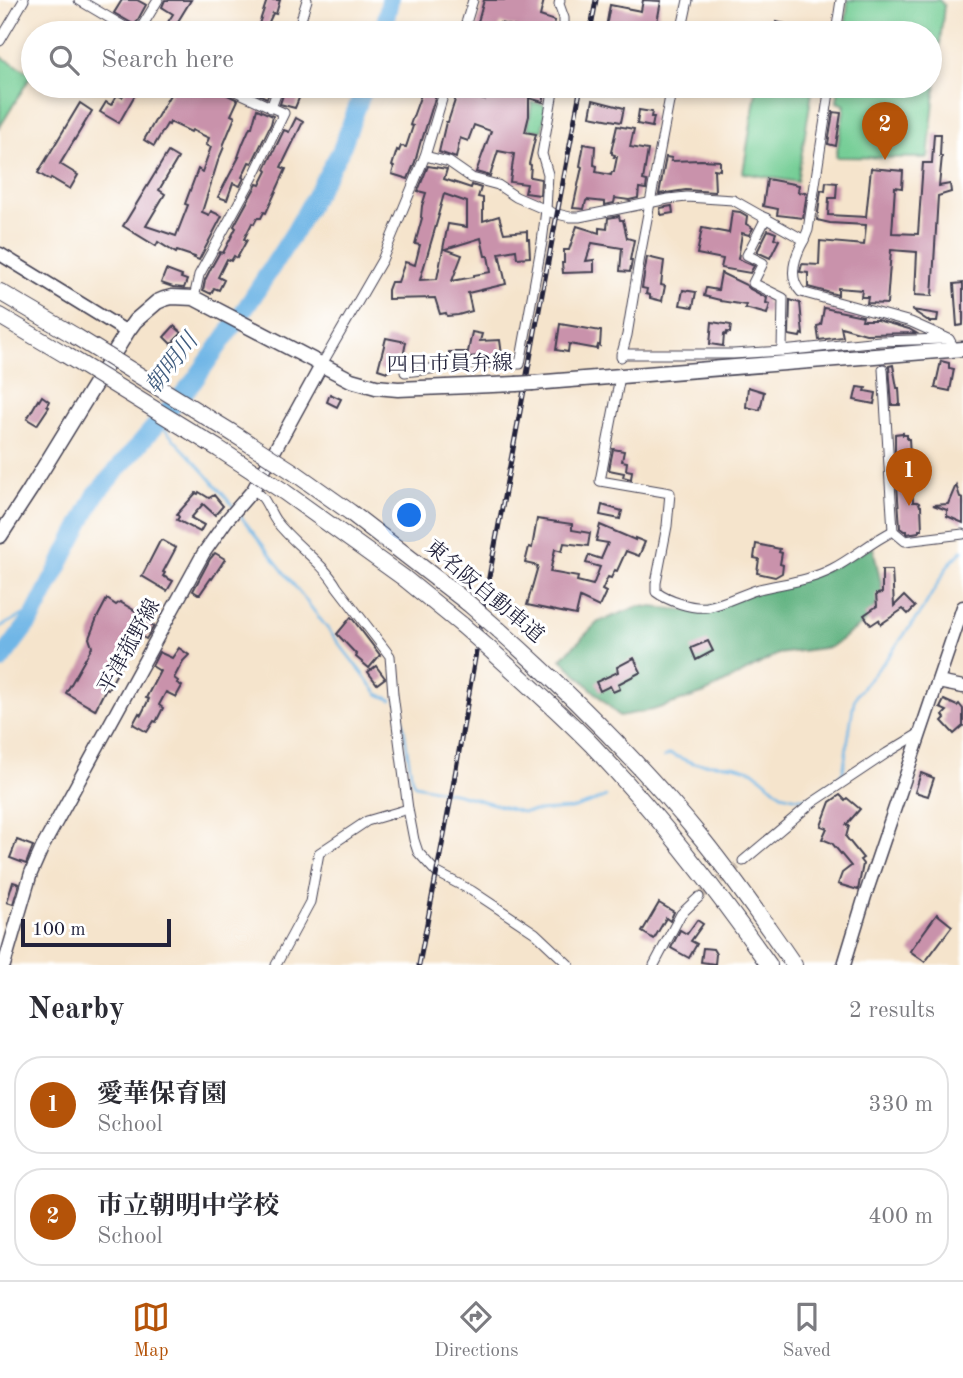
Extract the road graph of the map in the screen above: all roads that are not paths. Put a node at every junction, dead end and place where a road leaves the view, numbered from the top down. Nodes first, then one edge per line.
1 (24, 0) edge
2 (79, 0) edge
3 (158, 0) edge
4 (307, 0) edge
5 (473, 0) edge
6 (560, 0) edge
7 (685, 0) edge
8 (841, 0) edge
9 (115, 21) edge
10 (144, 21) edge
11 (301, 21) edge
12 (467, 21) edge
13 (564, 21) edge
14 (682, 21) edge
15 (838, 21) edge
16 (0, 41) edge
17 (250, 98) edge
18 (275, 98) edge
19 (442, 98) edge
20 (552, 98) edge
21 (670, 98) edge
22 (828, 98) edge
23 (271, 108) junction
24 (425, 156) junction
25 (649, 203) junction
26 (546, 210) junction
27 (766, 218) junction
28 (804, 240) junction
29 (0, 254) edge
30 (0, 292) edge
31 (194, 298) junction
32 (0, 316) edge
33 (127, 332) junction
34 (956, 346) edge
35 (782, 351) junction
36 (316, 361) junction
37 (883, 369) dead end
38 (405, 372) dead end
39 (619, 382) dead end
40 (253, 490) junction
41 (893, 531) junction
42 (963, 534) edge
43 (0, 536) edge
44 (963, 607) edge
45 (938, 682) junction
46 (963, 687) edge
47 (922, 732) junction
48 (408, 809) junction
49 (743, 861) tunnel mouth
50 (699, 897) tunnel mouth
51 (4, 965) edge
52 (276, 965) edge
53 (569, 965) edge
54 (654, 965) edge
55 (769, 965) edge
56 (794, 965) edge
57 (844, 965) edge

1 - 16 street
2 - 9 street
3 - 10 street
4 - 11 street
5 - 12 street
6 - 13 street
7 - 14 street
8 - 15 street
17 - 23 street
18 - 23 street
19 - 24 street
20 - 26 street
21 - 25 street
22 - 28 street
23 - 31 street
24 - 26 street
24 - 36 street
25 - 26 street
25 - 27 street
25 - 35 street
26 - 38 street
27 - 28 street
27 - 35 street
28 - 34 street
29 - 33 main road
30 - 56 highway, 東名阪自動車道, bridge
31 - 33 main road, 四日市員弁線
31 - 36 main road, 四日市員弁線
32 - 55 highway, 東名阪自動車道, bridge
33 - 43 main road, 四日市員弁線
34 - 35 street
34 - 36 main road, 四日市員弁線, bridge
36 - 40 main road, 平津菰野線
37 - 41 street
39 - 41 street
40 - 48 street
40 - 51 main road, 平津菰野線
41 - 42 street
44 - 45 main road
45 - 46 main road
45 - 47 main road
47 - 49 street
47 - 57 main road
48 - 52 street
48 - 53 street
50 - 54 street

